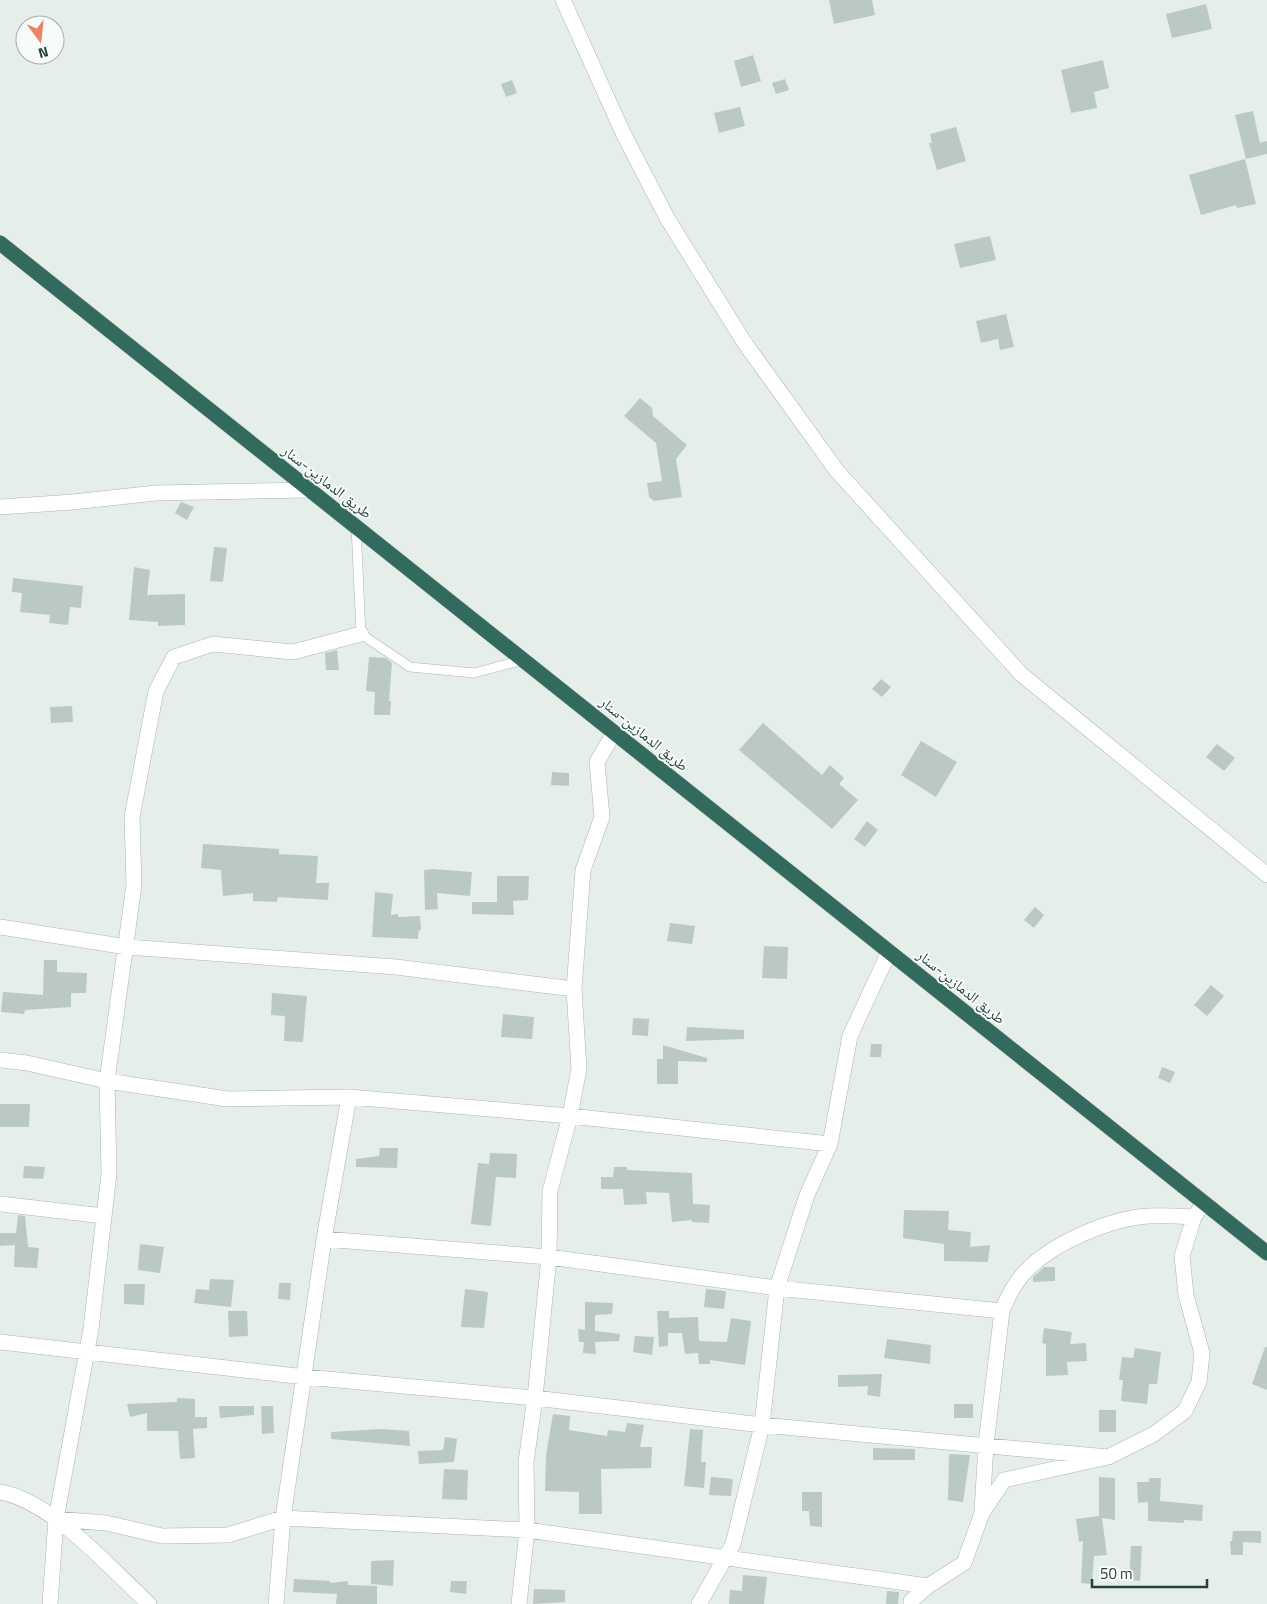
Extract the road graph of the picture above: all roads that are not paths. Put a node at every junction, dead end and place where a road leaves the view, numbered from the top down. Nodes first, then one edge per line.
1 (563, 0) edge
2 (0, 243) edge
3 (309, 490) junction
4 (0, 506) edge
5 (356, 526) junction
6 (361, 634) junction
7 (523, 660) junction
8 (614, 733) junction
9 (1267, 875) edge
10 (0, 927) edge
11 (127, 947) junction
12 (889, 952) junction
13 (574, 989) junction
14 (0, 1060) edge
15 (107, 1081) junction
16 (349, 1097) junction
17 (570, 1116) junction
18 (830, 1144) junction
19 (1204, 1203) junction
20 (0, 1204) edge
21 (104, 1216) junction
22 (1194, 1216) junction
23 (324, 1239) junction
24 (1267, 1253) edge
25 (549, 1257) junction
26 (777, 1288) junction
27 (1002, 1312) junction
28 (0, 1342) edge
29 (87, 1350) junction
30 (305, 1377) junction
31 (535, 1398) junction
32 (762, 1425) junction
33 (986, 1444) junction
34 (1108, 1457) junction
35 (0, 1492) edge
36 (982, 1513) junction
37 (283, 1518) junction
38 (56, 1519) junction
39 (527, 1530) junction
40 (724, 1558) junction
41 (928, 1586) junction
42 (50, 1604) edge
43 (149, 1604) edge
44 (276, 1604) edge
45 (519, 1604) edge
46 (698, 1604) edge
47 (911, 1604) edge

1 - 9 street
2 - 3 highway, طريق الدمازين-سنار
3 - 4 street
3 - 5 highway, طريق الدمازين-سنار
5 - 6 lane
5 - 7 highway, طريق الدمازين-سنار
6 - 7 lane
6 - 11 street
7 - 8 highway, طريق الدمازين-سنار
8 - 12 highway, طريق الدمازين-سنار
8 - 13 street
10 - 11 street
11 - 13 street
11 - 15 street
12 - 18 street
12 - 19 highway, طريق الدمازين-سنار
13 - 17 street
14 - 15 street
15 - 16 street
15 - 21 street
16 - 17 street
16 - 23 street
17 - 18 street
17 - 25 street
18 - 26 street
19 - 22 street
19 - 24 highway, طريق الدمازين-سنار
20 - 21 street
21 - 29 street
22 - 27 street
22 - 34 street
23 - 25 street
23 - 30 street
25 - 26 street
25 - 31 street
26 - 27 street
26 - 32 street
27 - 33 street
28 - 29 street
29 - 30 street
29 - 38 street
30 - 31 street
30 - 37 street
31 - 32 street
31 - 39 street
32 - 33 street
32 - 40 street
33 - 34 street
33 - 36 street
34 - 36 street
35 - 38 street
36 - 41 street
37 - 38 street
37 - 39 street
37 - 44 street
38 - 42 street
38 - 43 street
39 - 40 street
39 - 45 street
40 - 41 street
40 - 46 street
41 - 47 street

